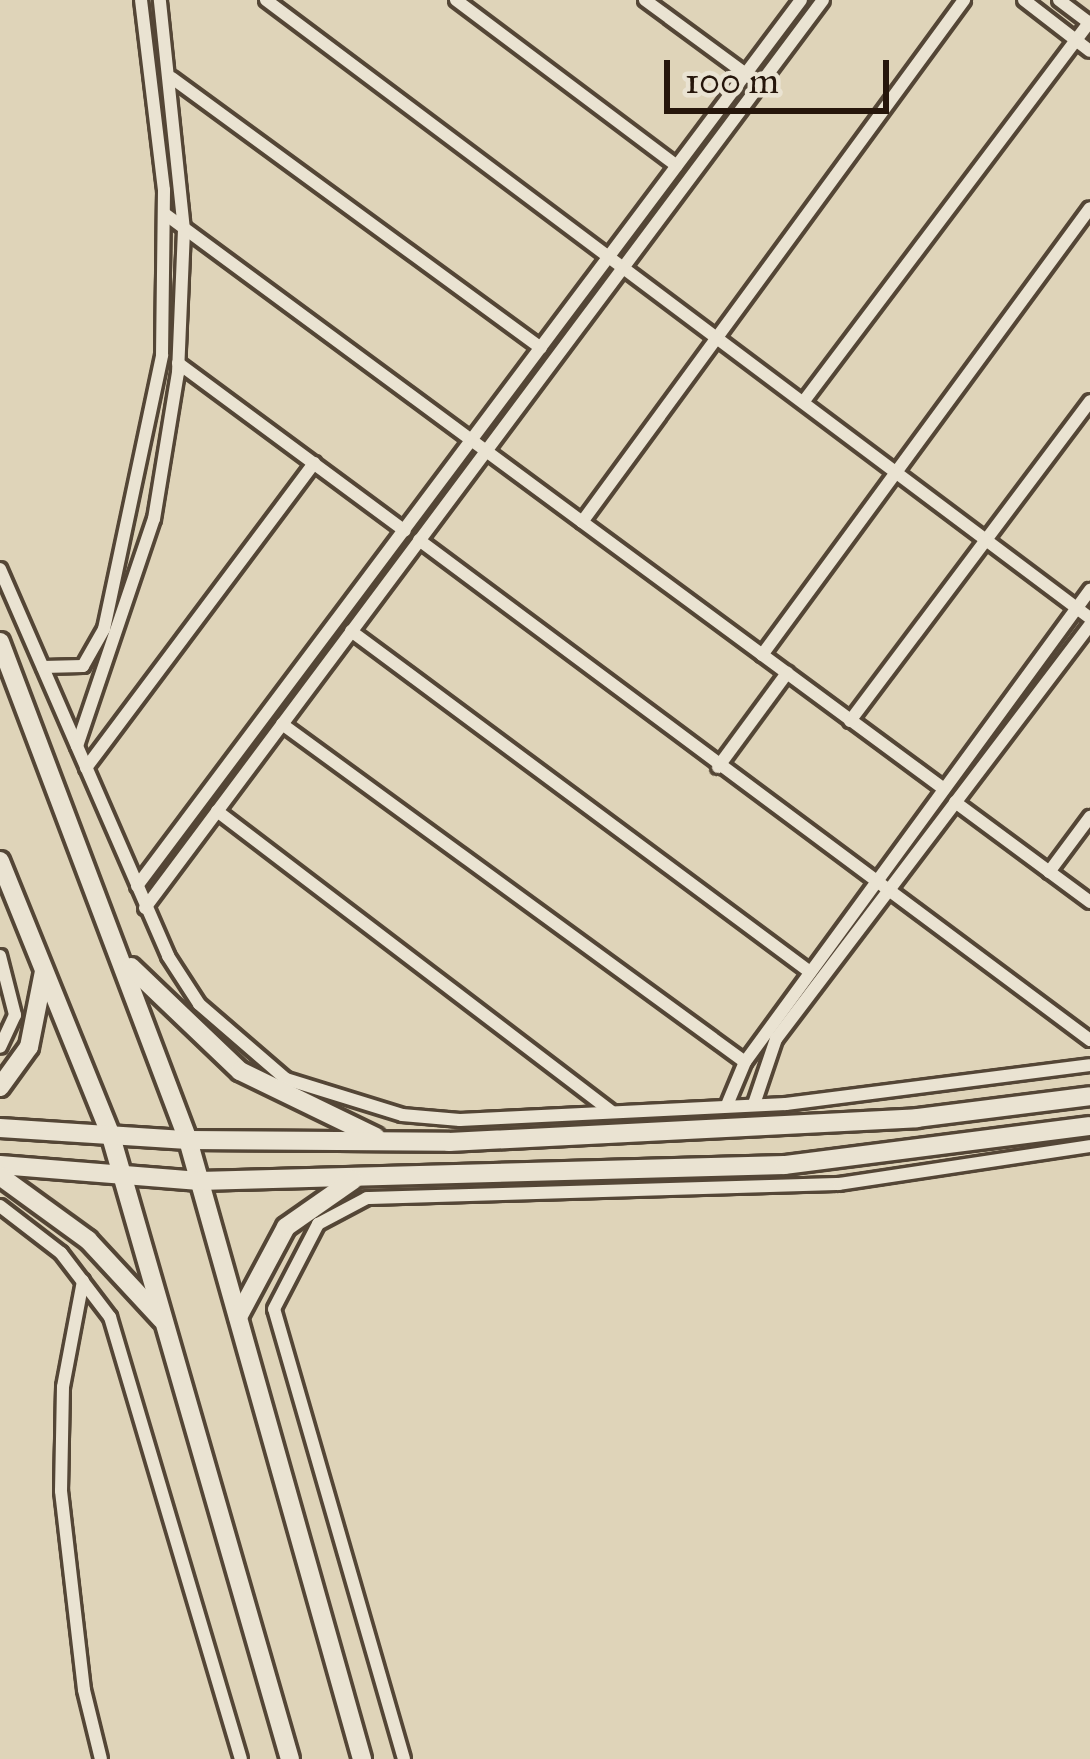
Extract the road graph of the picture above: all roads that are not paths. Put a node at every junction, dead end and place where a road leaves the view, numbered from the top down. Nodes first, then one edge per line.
1 (141, 0) edge
2 (160, 0) edge
3 (266, 0) edge
4 (456, 0) edge
5 (645, 0) edge
6 (801, 0) edge
7 (823, 0) edge
8 (964, 0) edge
9 (1024, 0) edge
10 (1059, 0) edge
11 (1090, 22) edge
12 (1075, 39) junction
13 (1090, 51) edge
14 (746, 74) junction
15 (172, 78) junction
16 (761, 85) junction
17 (677, 166) junction
18 (1090, 208) edge
19 (164, 214) junction
20 (184, 230) junction
21 (608, 258) junction
22 (623, 269) junction
23 (717, 338) junction
24 (541, 349) junction
25 (178, 363) junction
26 (804, 401) junction
27 (1090, 401) edge
28 (472, 440) junction
29 (487, 450) junction
30 (314, 464) junction
31 (898, 473) junction
32 (582, 521) junction
33 (405, 531) junction
34 (985, 539) junction
35 (419, 540) junction
36 (0, 568) edge
37 (1090, 590) edge
38 (1076, 609) junction
39 (1090, 621) edge
40 (351, 632) junction
41 (0, 642) edge
42 (762, 655) junction
43 (42, 666) junction
44 (787, 674) junction
45 (850, 721) junction
46 (282, 724) junction
47 (77, 746) junction
48 (718, 767) junction
49 (86, 768) junction
50 (944, 789) junction
51 (955, 802) junction
52 (217, 812) junction
53 (1090, 817) edge
54 (0, 861) edge
55 (1049, 872) junction
56 (874, 885) junction
57 (137, 886) junction
58 (887, 895) junction
59 (1090, 902) edge
60 (146, 908) junction
61 (0, 956) edge
62 (124, 959) junction
63 (44, 966) junction
64 (811, 972) junction
65 (1090, 1040) edge
66 (0, 1047) edge
67 (745, 1062) junction
68 (1090, 1065) edge
69 (0, 1087) edge
70 (1090, 1096) edge
71 (754, 1104) junction
72 (727, 1105) junction
73 (611, 1111) junction
74 (1090, 1126) edge
75 (0, 1128) edge
76 (110, 1133) junction
77 (188, 1140) junction
78 (386, 1141) junction
79 (1090, 1146) edge
80 (0, 1165) edge
81 (0, 1176) edge
82 (123, 1178) junction
83 (357, 1178) junction
84 (199, 1181) junction
85 (0, 1206) edge
86 (83, 1282) junction
87 (238, 1317) junction
88 (165, 1323) junction
89 (101, 1759) edge
90 (241, 1759) edge
91 (290, 1759) edge
92 (362, 1759) edge
93 (404, 1759) edge

1 - 19 street
2 - 15 street
3 - 21 street
4 - 17 street
5 - 14 street
6 - 14 street
7 - 16 street
8 - 23 street
9 - 12 street
10 - 11 street
11 - 12 street
12 - 13 street
12 - 26 street
14 - 16 street
14 - 17 street
15 - 20 street
15 - 24 street
16 - 22 street
17 - 21 street
18 - 31 street
19 - 20 street
19 - 43 street
20 - 25 street
20 - 28 street
21 - 22 street
21 - 24 street
22 - 23 street
22 - 29 street
23 - 26 street
23 - 32 street
24 - 28 street
25 - 30 street
25 - 47 street
26 - 31 street
27 - 34 street
28 - 29 street
28 - 33 street
29 - 32 street
29 - 35 street
30 - 33 street
30 - 49 street
31 - 34 street
31 - 42 street
32 - 42 street
33 - 57 street
34 - 38 street
34 - 45 street
35 - 40 street
35 - 48 street
36 - 43 street
37 - 38 street
38 - 39 street
38 - 50 street
39 - 51 street
40 - 46 street
40 - 64 street
41 - 62 main road
42 - 44 street
43 - 47 street
44 - 45 street
44 - 48 street
45 - 50 street
46 - 52 street
46 - 67 street
47 - 49 street
48 - 56 street
49 - 57 street
50 - 56 street
51 - 55 street
51 - 58 street
52 - 60 street
52 - 73 street
53 - 55 street
54 - 63 main road
55 - 59 street
56 - 58 street
56 - 64 street
57 - 60 street
58 - 65 street
58 - 71 street
60 - 73 street
61 - 66 street
62 - 77 main road
62 - 78 main road
63 - 69 main road
63 - 76 main road
64 - 67 street
67 - 72 street
68 - 71 street
70 - 78 main road
71 - 72 street
72 - 73 street
74 - 83 main road
75 - 76 main road
76 - 77 main road
76 - 82 main road
77 - 78 main road
77 - 84 main road
79 - 93 street
80 - 82 main road
81 - 88 main road
82 - 84 main road
82 - 88 main road
83 - 84 main road
83 - 87 main road
84 - 87 main road
85 - 86 street
86 - 89 street
86 - 90 street
87 - 92 main road
88 - 91 main road

